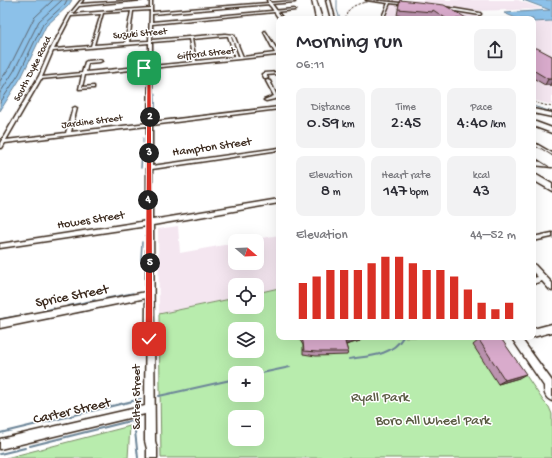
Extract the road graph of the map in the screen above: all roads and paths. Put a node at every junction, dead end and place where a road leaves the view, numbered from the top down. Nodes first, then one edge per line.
1 (82, 0) edge
2 (141, 0) edge
3 (151, 0) edge
4 (309, 0) edge
5 (314, 0) edge
6 (328, 0) edge
7 (367, 0) edge
8 (288, 1) edge
9 (294, 2) dead end
10 (389, 2) junction
11 (78, 5) junction
12 (414, 5) edge
13 (273, 7) edge
14 (436, 8) edge
15 (151, 9) junction
16 (294, 10) dead end
17 (132, 11) junction
18 (102, 13) junction
19 (151, 14) junction
20 (480, 14) dead end
21 (70, 15) junction
22 (279, 16) edge
23 (313, 16) edge
24 (319, 16) edge
25 (332, 16) edge
26 (386, 16) edge
27 (151, 23) junction
28 (265, 32) dead end
29 (229, 35) junction
30 (190, 38) junction
31 (150, 41) junction
32 (127, 43) junction
33 (92, 46) junction
34 (276, 49) edge
35 (52, 50) junction
36 (276, 54) edge
37 (237, 58) junction
38 (242, 58) junction
39 (100, 61) dead end
40 (195, 63) junction
41 (149, 68) junction
42 (262, 69) dead end
43 (276, 72) edge
44 (83, 74) junction
45 (264, 74) junction
46 (40, 78) junction
47 (94, 86) dead end
48 (276, 95) edge
49 (276, 97) edge
50 (266, 100) dead end
51 (75, 108) dead end
52 (276, 108) edge
53 (536, 112) edge
54 (552, 115) edge
55 (150, 124) junction
56 (536, 124) edge
57 (552, 131) edge
58 (68, 134) junction
59 (1, 144) edge
60 (276, 148) edge
61 (536, 149) edge
62 (536, 150) edge
63 (536, 158) edge
64 (552, 158) edge
65 (536, 163) edge
66 (552, 163) edge
67 (149, 168) junction
68 (536, 178) edge
69 (552, 188) edge
70 (276, 202) edge
71 (149, 223) junction
72 (551, 237) edge
73 (536, 239) edge
74 (0, 246) edge
75 (536, 270) edge
76 (543, 278) junction
77 (536, 280) edge
78 (552, 288) edge
79 (149, 294) junction
80 (0, 324) edge
81 (551, 331) edge
82 (536, 333) edge
83 (518, 340) edge
84 (551, 385) edge
85 (552, 396) edge
86 (150, 409) junction
87 (0, 444) edge
88 (152, 458) edge

1 - 11 street, South Dyke Road
2 - 11 street
3 - 15 street, Salter Street
4 - 23 highway
5 - 24 highway
6 - 25 main road
7 - 10 street
8 - 9 street
8 - 13 street
10 - 12 street
10 - 26 street
11 - 21 street, South Dyke Road
13 - 16 street
13 - 19 street
13 - 22 street
13 - 27 street
14 - 20 street
15 - 17 street
15 - 19 street, Salter Street
17 - 18 street
17 - 32 street
18 - 21 street
18 - 33 street
19 - 27 street, Salter Street
21 - 35 street, South Dyke Road
27 - 31 street, Salter Street
28 - 34 street
29 - 30 street, Suzuki Street
29 - 37 street
29 - 38 street
30 - 31 street, Suzuki Street
30 - 40 street
31 - 32 street, Suzuki Street
31 - 41 street, Salter Street
32 - 33 street, Suzuki Street
33 - 35 street, Suzuki Street
35 - 46 street, South Dyke Road
36 - 38 street, Gifford Street
37 - 38 street, Gifford Street
37 - 40 street, Gifford Street
39 - 44 street
40 - 41 street, Gifford Street
41 - 44 street, Gifford Street
41 - 55 street, Salter Street
42 - 45 street
43 - 45 street
44 - 46 street, Gifford Street
44 - 47 street
45 - 48 street
46 - 59 street, South Dyke Road
49 - 50 street
51 - 58 street
52 - 55 street, Jardine Street
53 - 54 main road
55 - 58 street, Jardine Street
55 - 67 street, Salter Street
56 - 57 highway
58 - 59 street, Jardine Street
60 - 67 street, Hampton Street
61 - 64 highway
62 - 66 highway, bridge
63 - 64 main road
65 - 66 main road
67 - 71 street, Salter Street
68 - 69 highway
70 - 71 street, Howes Street
71 - 74 street, Howes Street
71 - 79 street, Salter Street
72 - 73 street
75 - 76 street
76 - 77 street
76 - 78 street
79 - 80 street, Sprice Street
79 - 86 street, Salter Street
81 - 82 street
83 - 84 street
84 - 85 street
86 - 87 street, Carter Street
86 - 88 street, Salter Street

